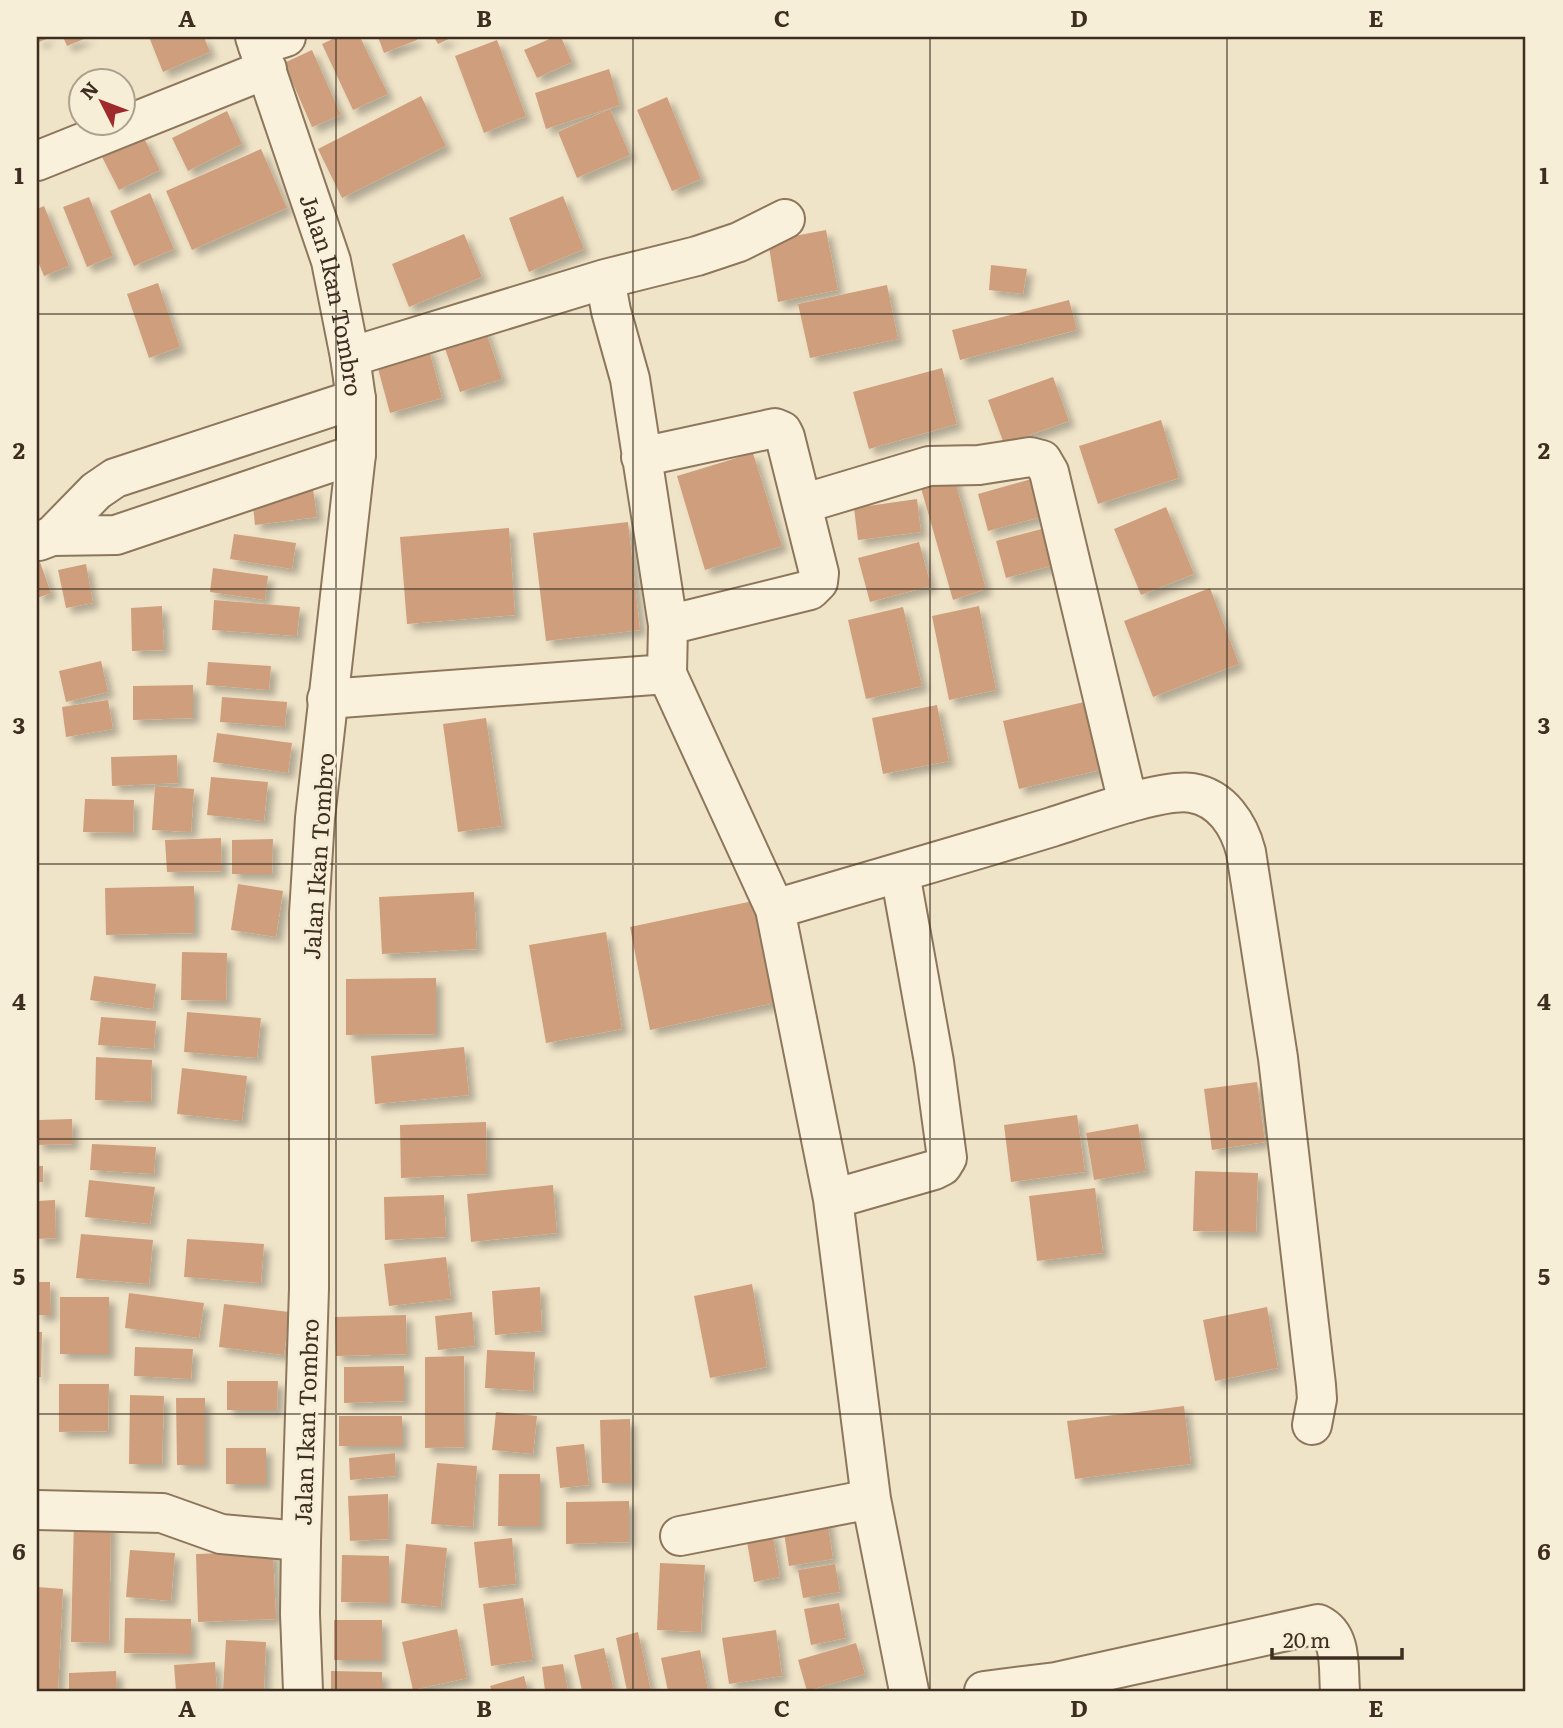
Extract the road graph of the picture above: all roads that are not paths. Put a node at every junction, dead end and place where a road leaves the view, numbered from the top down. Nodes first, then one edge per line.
1 (266, 47) edge
2 (37, 162) edge
3 (785, 219) dead end
4 (605, 279) junction
5 (350, 357) junction
6 (356, 399) junction
7 (356, 454) junction
8 (641, 457) junction
9 (802, 504) junction
10 (44, 539) edge
11 (668, 625) junction
12 (667, 674) junction
13 (327, 699) junction
14 (1128, 803) junction
15 (900, 873) junction
16 (775, 909) junction
17 (833, 1199) junction
18 (1312, 1425) dead end
19 (871, 1499) junction
20 (37, 1510) edge
21 (680, 1536) dead end
22 (301, 1541) junction
23 (303, 1691) edge
24 (909, 1691) edge
25 (984, 1691) edge
26 (1340, 1691) edge

1 - 2 street
1 - 5 street, Jalan Ikan Tombro
3 - 4 street
4 - 5 street
4 - 8 street
5 - 6 street, Jalan Ikan Tombro
6 - 7 street, Jalan Ikan Tombro
6 - 10 street
7 - 10 street
7 - 13 street, Jalan Ikan Tombro
8 - 9 street
8 - 11 street
9 - 11 street
9 - 14 street
11 - 12 street
12 - 13 street
12 - 16 street
13 - 22 street, Jalan Ikan Tombro
14 - 15 street
14 - 18 street
15 - 16 street
15 - 17 street
16 - 17 street
17 - 19 street
19 - 21 street
19 - 24 street
20 - 22 street
22 - 23 street, Jalan Ikan Tombro
25 - 26 street

